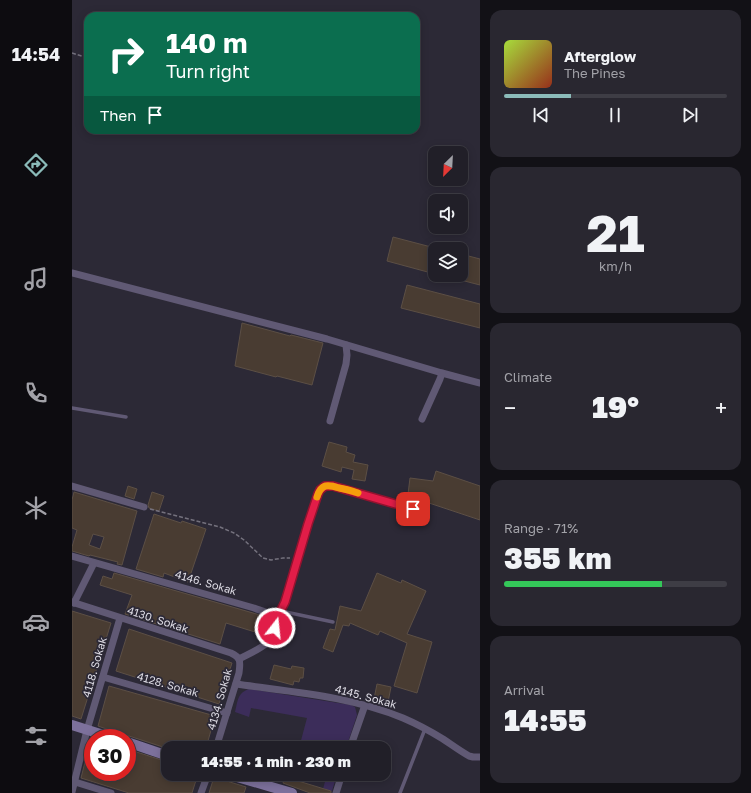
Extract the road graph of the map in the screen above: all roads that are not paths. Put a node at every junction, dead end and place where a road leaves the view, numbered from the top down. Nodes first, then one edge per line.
1 (72, 273) edge
2 (346, 345) junction
3 (442, 373) junction
4 (480, 383) edge
5 (72, 408) edge
6 (126, 417) dead end
7 (422, 419) dead end
8 (330, 421) dead end
9 (72, 486) edge
10 (144, 507) road end
11 (413, 509) dead end
12 (72, 556) edge
13 (94, 563) junction
14 (73, 603) edge
15 (281, 610) junction
16 (120, 618) junction
17 (273, 618) junction
18 (333, 622) dead end
19 (238, 658) junction
20 (103, 676) junction
21 (236, 684) junction
22 (364, 705) junction
23 (227, 713) junction
24 (72, 725) edge
25 (84, 729) edge
26 (87, 729) edge
27 (425, 729) junction
28 (218, 741) edge
29 (352, 741) edge
30 (84, 742) edge
31 (136, 745) edge
32 (161, 754) edge
33 (480, 757) edge
34 (205, 781) edge
35 (251, 781) edge
36 (340, 781) edge
37 (73, 787) edge
38 (111, 793) edge
39 (201, 793) edge
40 (292, 793) edge
41 (336, 793) edge
42 (400, 793) edge

1 - 2 street
2 - 3 street
2 - 8 street
3 - 4 street
3 - 7 street
5 - 6 lane
9 - 10 street
11 - 15 street
12 - 13 street, 4146. Sokak
13 - 14 street
13 - 17 street, 4146. Sokak
14 - 16 street, 4130. Sokak
15 - 17 street
15 - 18 lane
16 - 19 street, 4130. Sokak
16 - 20 street, 4118. Sokak
17 - 19 street
19 - 21 street, 4134. Sokak
20 - 23 street, 4128. Sokak
20 - 26 street, 4118. Sokak
21 - 22 street, 4145. Sokak
21 - 23 street, 4134. Sokak
22 - 27 street, 4145. Sokak
22 - 29 street
23 - 28 street, 4134. Sokak
24 - 25 street
27 - 33 street, 4145. Sokak
27 - 42 lane
30 - 37 street, 4118. Sokak
31 - 32 street
34 - 39 street
35 - 40 street
36 - 41 street
37 - 38 street

